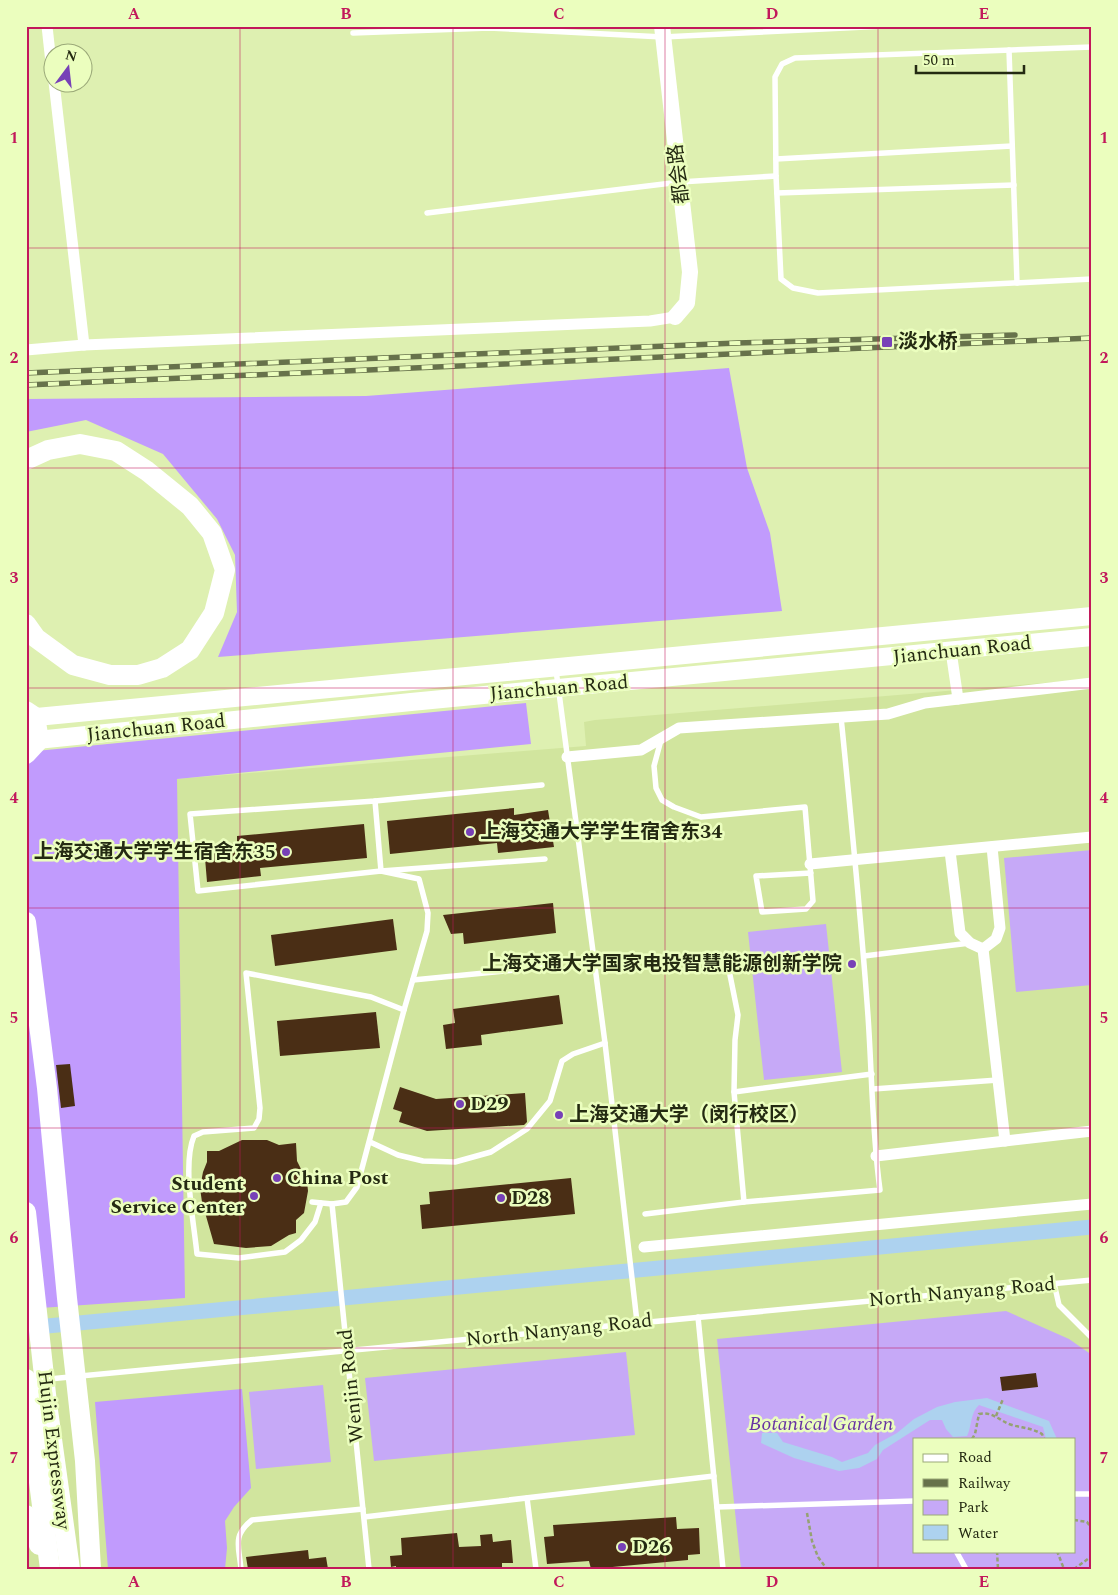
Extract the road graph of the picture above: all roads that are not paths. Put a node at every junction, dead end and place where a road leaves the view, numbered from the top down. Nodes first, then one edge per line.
1 (47, 26) edge
2 (886, 26) edge
3 (755, 30) edge
4 (663, 32) edge
5 (353, 33) dead end
6 (49, 42) edge
7 (1092, 47) edge
8 (1010, 50) junction
9 (55, 92) edge
10 (1012, 146) junction
11 (776, 159) junction
12 (776, 176) junction
13 (680, 182) junction
14 (1014, 185) junction
15 (777, 193) junction
16 (427, 214) dead end
17 (1092, 279) edge
18 (1017, 283) junction
19 (675, 317) joint
20 (84, 345) junction
21 (26, 350) edge
22 (26, 460) edge
23 (1092, 616) edge
24 (26, 624) edge
25 (1092, 638) edge
26 (951, 651) junction
27 (556, 667) junction
28 (1092, 683) edge
29 (559, 688) junction
30 (958, 699) junction
31 (28, 717) edge
32 (841, 717) junction
33 (661, 739) junction
34 (29, 743) edge
35 (567, 757) junction
36 (542, 786) dead end
37 (375, 801) junction
38 (1092, 837) edge
39 (992, 847) junction
40 (950, 850) junction
41 (545, 859) dead end
42 (855, 859) junction
43 (810, 868) junction
44 (381, 871) junction
45 (26, 922) edge
46 (970, 943) junction
47 (983, 949) junction
48 (864, 956) junction
49 (557, 966) dead end
50 (730, 975) dead end
51 (413, 980) junction
52 (404, 1010) junction
53 (605, 1043) junction
54 (872, 1074) junction
55 (998, 1080) junction
56 (873, 1090) junction
57 (734, 1092) junction
58 (1092, 1131) edge
59 (1005, 1141) junction
60 (370, 1142) junction
61 (876, 1156) junction
62 (312, 1202) dead end
63 (744, 1202) junction
64 (321, 1203) junction
65 (332, 1204) junction
66 (1092, 1204) edge
67 (26, 1212) edge
68 (646, 1214) dead end
69 (644, 1247) dead end
70 (1092, 1280) edge
71 (1054, 1283) junction
72 (698, 1317) junction
73 (637, 1322) junction
74 (1092, 1338) edge
75 (348, 1350) junction
76 (26, 1380) edge
77 (39, 1406) junction
78 (714, 1476) junction
79 (1076, 1494) edge
80 (1092, 1494) edge
81 (527, 1498) junction
82 (913, 1501) edge
83 (717, 1507) junction
84 (363, 1509) junction
85 (26, 1515) edge
86 (364, 1517) junction
87 (957, 1552) edge
88 (46, 1569) edge
89 (50, 1569) edge
90 (70, 1569) edge
91 (91, 1569) edge
92 (241, 1569) edge
93 (369, 1569) edge
94 (536, 1569) edge
95 (723, 1569) edge
96 (966, 1569) edge

1 - 6 street
2 - 3 lane
3 - 4 lane
4 - 5 lane
4 - 13 street, 都会路
7 - 8 lane
8 - 10 lane
8 - 11 lane
9 - 20 street
10 - 11 lane
10 - 14 lane
11 - 12 lane
12 - 13 lane
12 - 15 lane
13 - 16 lane
13 - 19 street, 都会路
14 - 15 lane
14 - 18 lane
15 - 18 lane
17 - 18 lane
19 - 20 street
20 - 21 street
22 - 24 highway
23 - 27 main road, Jianchuan Road
25 - 26 main road, Jianchuan Road
26 - 29 main road, Jianchuan Road
26 - 30 street
27 - 29 lane
27 - 31 main road, Jianchuan Road
28 - 30 street
29 - 34 main road, Jianchuan Road
29 - 35 lane
30 - 32 street
31 - 34 highway
32 - 33 street
32 - 42 lane
33 - 35 street
33 - 43 lane
35 - 53 lane
36 - 37 lane
37 - 44 lane
37 - 44 lane
38 - 39 street
39 - 40 street
39 - 47 street
40 - 42 street
40 - 46 street
41 - 44 lane
42 - 43 street
42 - 48 lane
43 - 43 lane
44 - 51 lane
45 - 91 highway
46 - 47 street
46 - 48 lane
47 - 55 street
48 - 54 lane
49 - 51 lane
50 - 57 lane
51 - 52 lane
52 - 60 lane
52 - 64 lane
53 - 60 lane
53 - 73 lane
54 - 56 lane
54 - 57 lane
55 - 56 lane
55 - 59 street
56 - 61 lane
57 - 63 lane
58 - 59 street
59 - 61 street
60 - 65 lane
61 - 63 lane
62 - 64 lane
63 - 68 lane
64 - 65 lane
65 - 75 lane, Wenjin Road
66 - 69 street
67 - 77 highway, Hujin Expressway
70 - 71 lane, North Nanyang Road
71 - 72 lane, North Nanyang Road
71 - 74 lane
72 - 73 lane, North Nanyang Road
72 - 78 lane
73 - 75 lane, North Nanyang Road
75 - 76 lane, North Nanyang Road
75 - 84 lane, Wenjin Road
76 - 77 highway, Hujin Expressway
77 - 89 highway, Hujin Expressway
77 - 90 highway, Hujin Expressway
78 - 81 lane
78 - 83 lane
79 - 80 lane
81 - 86 lane
81 - 94 lane
82 - 83 lane
83 - 95 lane
84 - 86 lane, Wenjin Road
84 - 92 lane
85 - 88 highway
86 - 93 lane, Wenjin Road
87 - 96 lane

